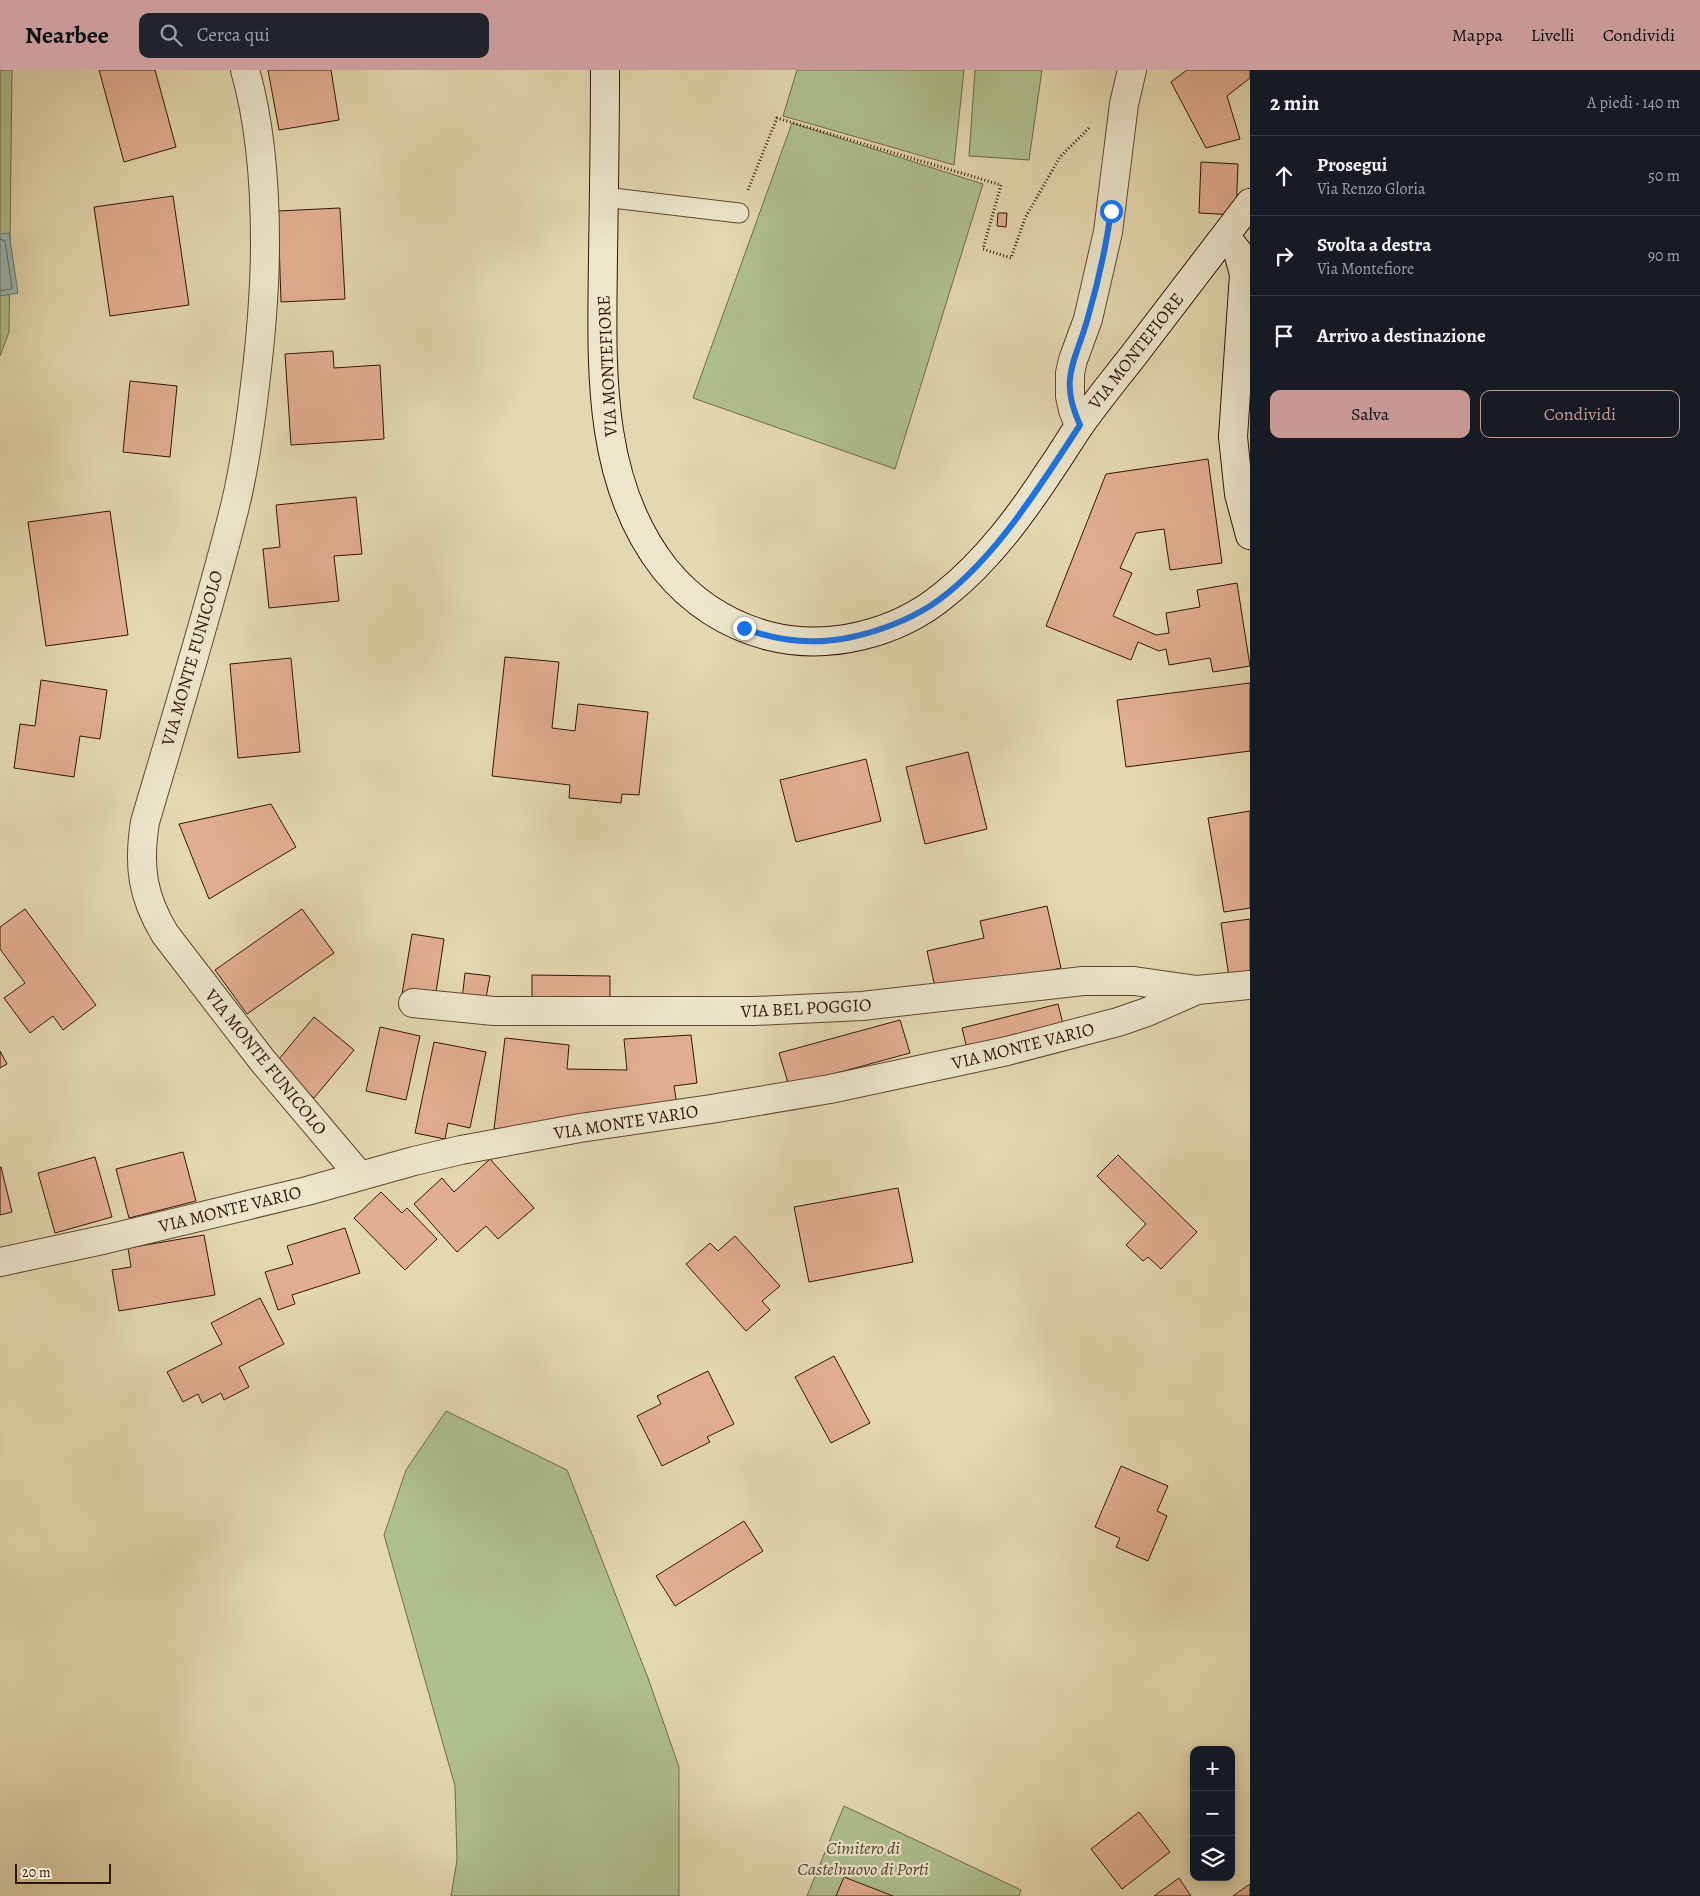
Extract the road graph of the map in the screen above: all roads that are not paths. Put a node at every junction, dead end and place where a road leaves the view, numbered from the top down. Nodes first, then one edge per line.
1 (245, 70) edge
2 (605, 70) edge
3 (1132, 70) edge
4 (604, 197) junction
5 (1250, 203) edge
6 (739, 213) road end
7 (1225, 236) junction
8 (1080, 425) junction
9 (1250, 535) edge
10 (1250, 985) edge
11 (1197, 990) junction
12 (412, 1003) dead end
13 (360, 1176) junction
14 (0, 1262) edge

1 - 13 street, VIA MONTE FUNICOLO
2 - 4 street, VIA MONTEFIORE
3 - 8 street
4 - 6 lane
4 - 8 street, VIA MONTEFIORE
5 - 7 street, VIA MONTEFIORE
7 - 8 street, VIA MONTEFIORE
7 - 9 street
10 - 11 street, VIA MONTE VARIO
11 - 12 street, VIA BEL POGGIO
11 - 13 street, VIA MONTE VARIO
13 - 14 street, VIA MONTE VARIO

